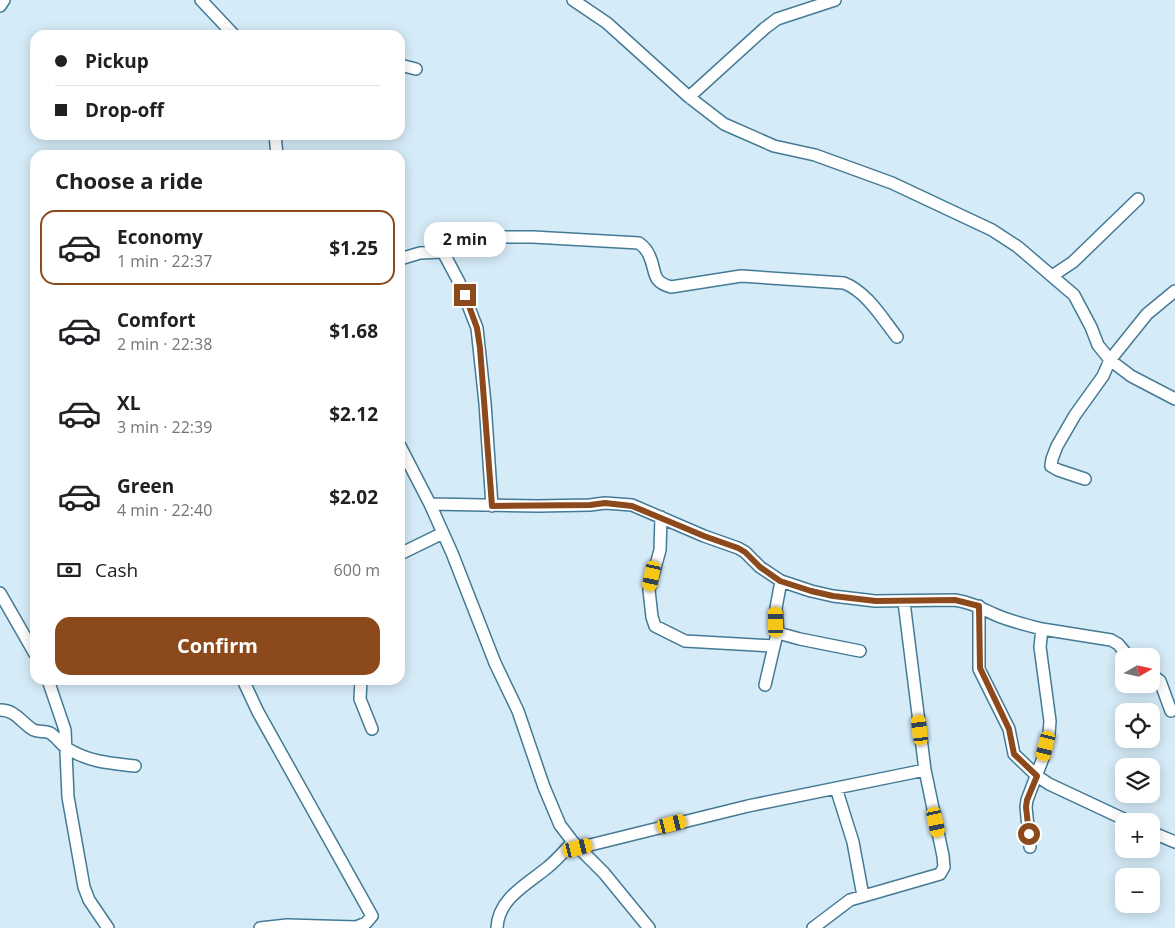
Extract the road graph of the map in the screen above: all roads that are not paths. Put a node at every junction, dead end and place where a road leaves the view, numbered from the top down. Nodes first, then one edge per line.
1 (201, 0) edge
2 (573, 0) edge
3 (835, 0) edge
4 (229, 30) edge
5 (405, 66) edge
6 (416, 69) dead end
7 (689, 97) junction
8 (1138, 199) dead end
9 (443, 252) junction
10 (405, 258) edge
11 (1052, 276) junction
12 (1175, 291) edge
13 (897, 337) dead end
14 (1110, 360) junction
15 (1175, 400) edge
16 (405, 456) edge
17 (1085, 478) dead end
18 (430, 504) junction
19 (492, 506) junction
20 (661, 518) junction
21 (443, 533) junction
22 (405, 552) edge
23 (780, 581) junction
24 (0, 593) edge
25 (904, 602) junction
26 (979, 606) junction
27 (1042, 629) junction
28 (778, 633) junction
29 (30, 645) edge
30 (773, 646) junction
31 (1121, 648) edge
32 (860, 650) dead end
33 (1160, 680) edge
34 (50, 685) edge
35 (245, 685) edge
36 (361, 685) edge
37 (765, 685) dead end
38 (0, 710) edge
39 (1172, 711) dead end
40 (372, 729) dead end
41 (66, 748) junction
42 (135, 766) dead end
43 (925, 770) junction
44 (1037, 776) junction
45 (836, 788) junction
46 (1115, 815) edge
47 (1160, 834) edge
48 (1174, 837) edge
49 (576, 845) junction
50 (1030, 847) dead end
51 (863, 896) junction
52 (108, 928) edge
53 (260, 928) edge
54 (497, 928) edge
55 (649, 928) edge
56 (813, 928) edge

1 - 4 street
2 - 7 street
3 - 7 street
5 - 6 street
7 - 11 street
8 - 11 street
9 - 10 street
9 - 13 street
9 - 19 street
11 - 14 street
12 - 14 street
14 - 15 street
14 - 17 street
16 - 18 street
18 - 19 street
18 - 21 street
19 - 20 street
20 - 23 street
20 - 30 street
21 - 22 street
21 - 49 street
23 - 25 street
23 - 28 street
24 - 29 street
25 - 26 street
25 - 43 street
26 - 27 street
26 - 44 street
27 - 31 street
27 - 44 street
28 - 30 street
28 - 32 street
30 - 37 street
33 - 39 street
34 - 41 street
35 - 53 street
36 - 40 street
38 - 41 street
41 - 42 street
41 - 52 street
43 - 45 street
43 - 51 street
44 - 46 street
44 - 50 street
45 - 49 street
45 - 51 street
47 - 48 street
49 - 54 street
49 - 55 street
51 - 56 street

